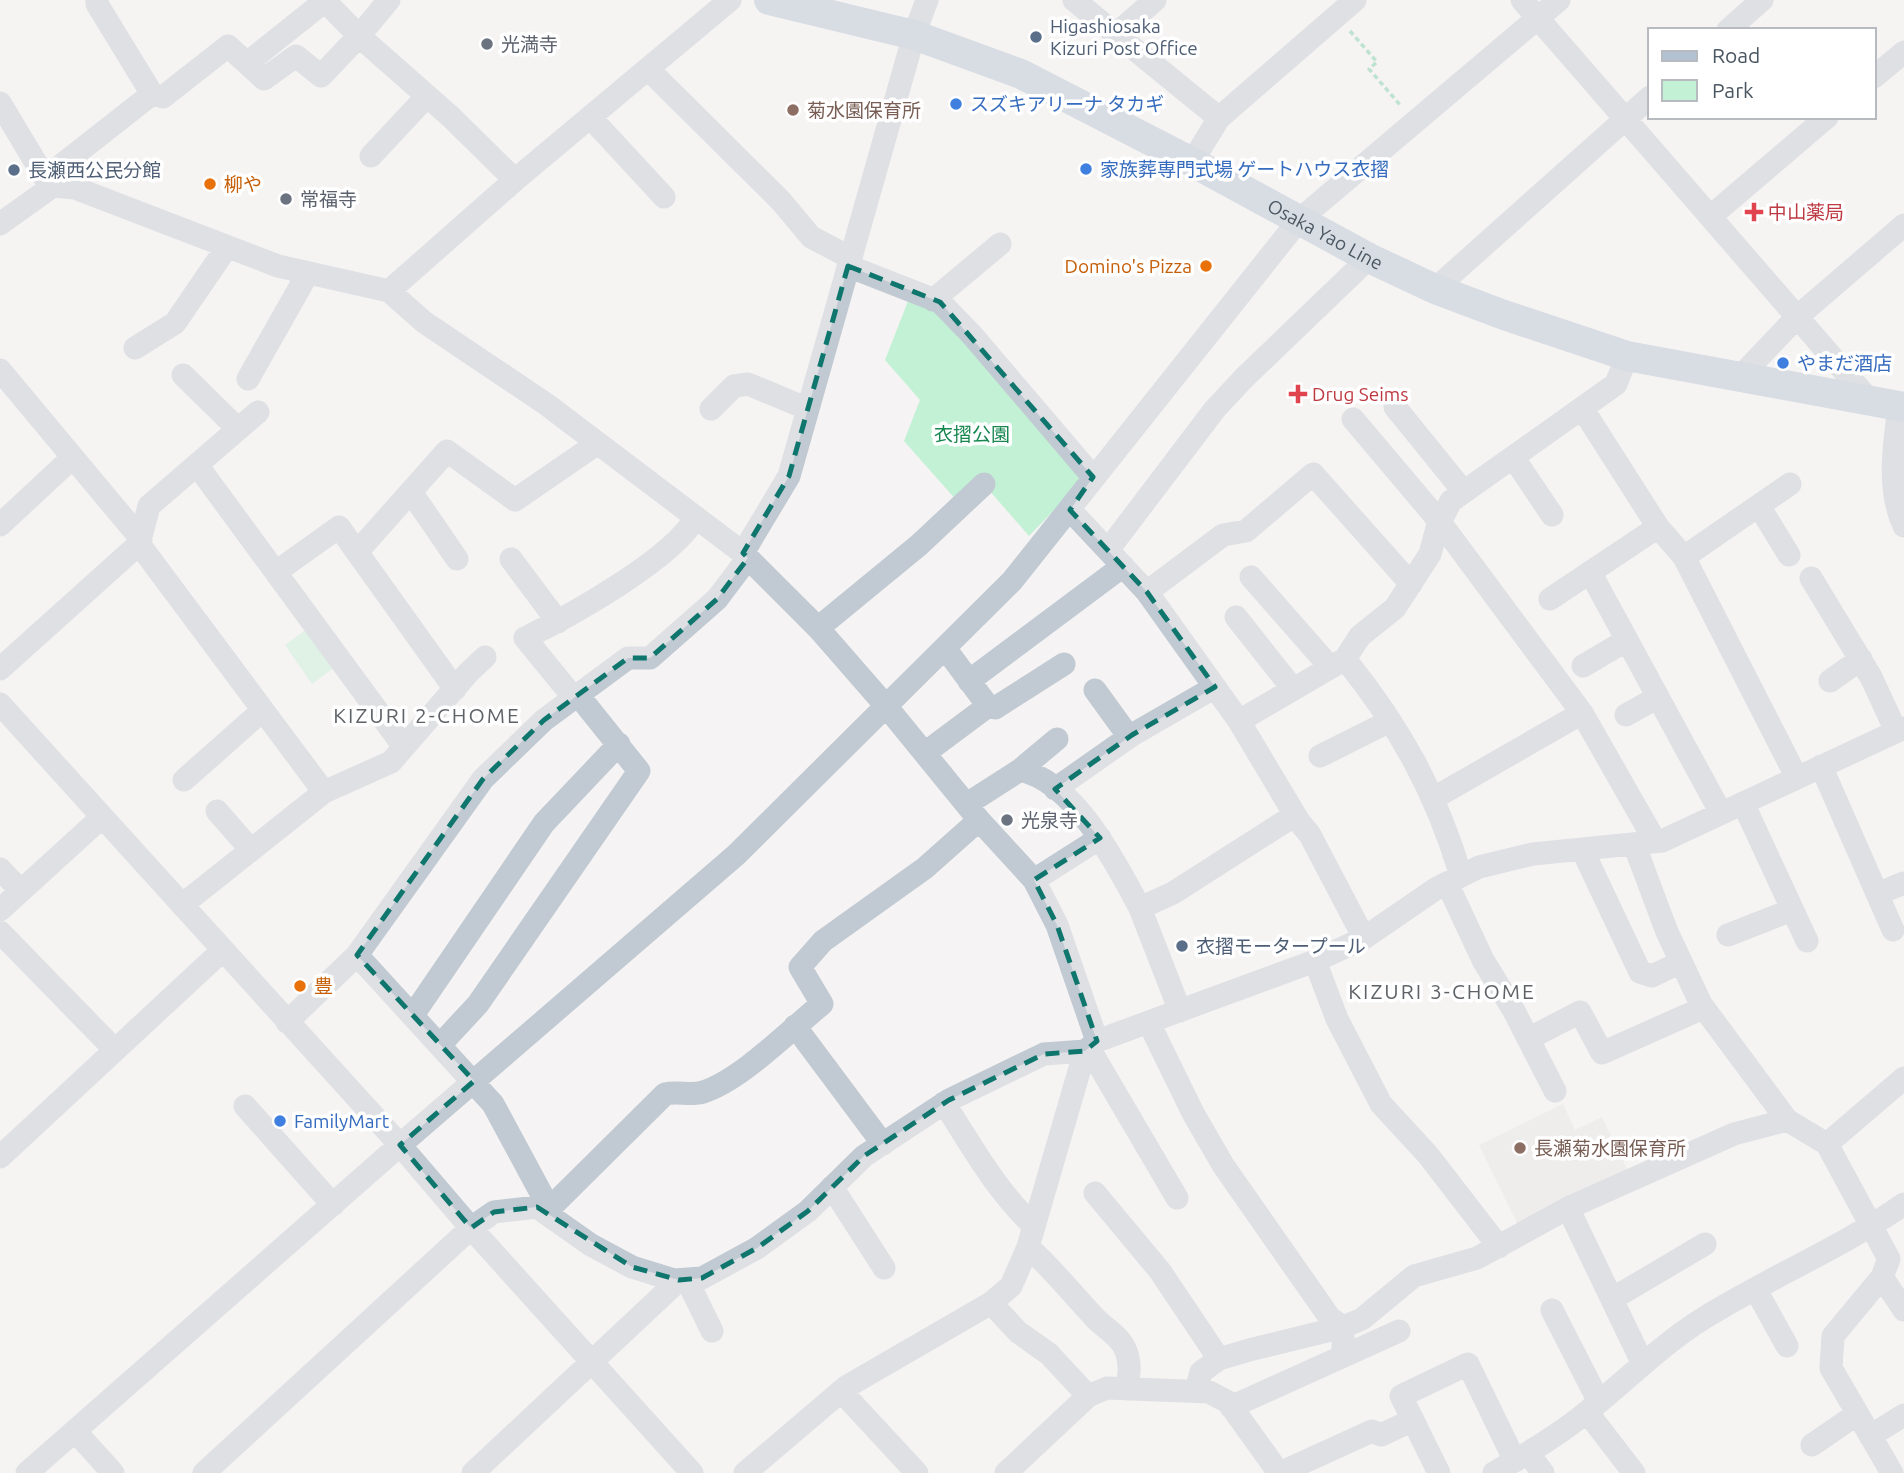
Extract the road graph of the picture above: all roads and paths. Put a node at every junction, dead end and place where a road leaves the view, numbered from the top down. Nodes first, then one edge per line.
1 (97, 0) edge
2 (389, 0) edge
3 (730, 0) edge
4 (769, 0) edge
5 (927, 0) edge
6 (1074, 0) edge
7 (1155, 0) edge
8 (1355, 0) edge
9 (1522, 0) edge
10 (1559, 0) edge
11 (1762, 0) edge
12 (1337, 16) junction
13 (1538, 18) junction
14 (1730, 28) edge
15 (1116, 34) junction
16 (914, 35) junction
17 (359, 36) junction
18 (1904, 52) edge
19 (247, 63) junction
20 (648, 69) junction
21 (1876, 75) edge
22 (152, 94) junction
23 (427, 96) junction
24 (1648, 99) edge
25 (0, 103) edge
26 (590, 117) junction
27 (1219, 118) junction
28 (1626, 118) junction
29 (1825, 119) edge
30 (1415, 122) junction
31 (371, 156) dead end
32 (1192, 162) junction
33 (515, 180) junction
34 (49, 182) junction
35 (664, 197) dead end
36 (1711, 216) junction
37 (1299, 220) junction
38 (0, 224) edge
39 (1904, 225) edge
40 (1000, 244) dead end
41 (227, 247) junction
42 (1369, 258) junction
43 (849, 262) junction
44 (308, 273) junction
45 (1435, 289) junction
46 (389, 291) junction
47 (933, 300) junction
48 (1797, 317) junction
49 (135, 348) dead end
50 (1627, 356) junction
51 (0, 370) edge
52 (183, 375) dead end
53 (1740, 377) junction
54 (248, 379) dead end
55 (1891, 405) edge
56 (1395, 407) dead end
57 (1582, 408) junction
58 (711, 409) dead end
59 (808, 409) junction
60 (258, 412) dead end
61 (1353, 419) dead end
62 (238, 429) junction
63 (598, 443) junction
64 (1513, 457) junction
65 (72, 458) junction
66 (197, 464) junction
67 (1093, 477) junction
68 (984, 484) dead end
69 (1790, 484) dead end
70 (411, 492) junction
71 (1464, 492) junction
72 (1759, 506) junction
73 (1070, 510) junction
74 (1552, 514) dead end
75 (696, 517) junction
76 (1440, 522) junction
77 (0, 525) edge
78 (1904, 526) edge
79 (1658, 527) junction
80 (140, 542) junction
81 (357, 552) junction
82 (746, 555) junction
83 (1789, 555) dead end
84 (1116, 558) junction
85 (1684, 558) junction
86 (457, 559) dead end
87 (511, 559) dead end
88 (276, 572) junction
89 (1590, 572) junction
90 (1251, 578) dead end
91 (1811, 578) dead end
92 (1411, 584) junction
93 (1147, 592) junction
94 (1550, 599) dead end
95 (1236, 617) dead end
96 (558, 622) junction
97 (818, 628) junction
98 (1627, 640) junction
99 (945, 648) junction
100 (485, 657) dead end
101 (1861, 659) junction
102 (1337, 663) junction
103 (1064, 664) dead end
104 (1583, 666) dead end
105 (0, 669) edge
106 (969, 681) junction
107 (1830, 681) dead end
108 (1215, 687) junction
109 (454, 689) junction
110 (1293, 689) junction
111 (1095, 690) dead end
112 (576, 696) junction
113 (1658, 696) junction
114 (0, 704) edge
115 (886, 706) junction
116 (988, 706) junction
117 (263, 710) junction
118 (1582, 713) junction
119 (1626, 715) dead end
120 (1239, 721) junction
121 (1390, 721) junction
122 (1900, 730) edge
123 (1129, 737) junction
124 (1057, 739) dead end
125 (619, 744) junction
126 (404, 747) junction
127 (925, 753) junction
128 (1320, 756) dead end
129 (1821, 766) junction
130 (1020, 770) junction
131 (1797, 778) junction
132 (184, 780) dead end
133 (1055, 789) junction
134 (324, 792) junction
135 (1434, 798) junction
136 (1743, 803) junction
137 (217, 811) dead end
138 (973, 812) junction
139 (1721, 813) junction
140 (1295, 815) junction
141 (102, 817) junction
142 (1100, 838) junction
143 (1645, 843) junction
144 (1582, 849) junction
145 (251, 850) junction
146 (0, 869) edge
147 (1034, 880) junction
148 (1454, 880) junction
149 (1904, 883) edge
150 (21, 891) junction
151 (1877, 894) junction
152 (182, 905) junction
153 (1140, 908) junction
154 (0, 910) edge
155 (1792, 910) junction
156 (1893, 930) dead end
157 (0, 932) edge
158 (1728, 935) dead end
159 (1364, 938) junction
160 (1807, 941) dead end
161 (223, 950) junction
162 (357, 956) junction
163 (1315, 961) junction
164 (1681, 962) junction
165 (1703, 1008) junction
166 (1180, 1011) junction
167 (413, 1016) junction
168 (287, 1022) junction
169 (1149, 1023) junction
170 (795, 1026) junction
171 (1528, 1039) junction
172 (440, 1045) junction
173 (1090, 1047) junction
174 (115, 1050) junction
175 (1904, 1078) edge
176 (474, 1082) junction
177 (1555, 1091) dead end
178 (944, 1103) junction
179 (245, 1106) dead end
180 (1787, 1120) junction
181 (883, 1144) junction
182 (1827, 1144) junction
183 (400, 1145) junction
184 (0, 1157) edge
185 (832, 1187) junction
186 (1095, 1194) dead end
187 (1177, 1198) dead end
188 (1904, 1204) edge
189 (332, 1205) junction
190 (1568, 1208) junction
191 (545, 1213) junction
192 (1872, 1226) junction
193 (471, 1228) junction
194 (1031, 1236) junction
195 (1705, 1244) dead end
196 (1499, 1247) junction
197 (884, 1268) dead end
198 (1882, 1276) junction
199 (683, 1280) junction
200 (1756, 1290) junction
201 (1612, 1299) junction
202 (991, 1303) junction
203 (1552, 1310) dead end
204 (1904, 1310) edge
205 (1343, 1328) junction
206 (712, 1331) dead end
207 (1399, 1331) dead end
208 (1787, 1346) dead end
209 (1343, 1356) junction
210 (1219, 1359) junction
211 (592, 1362) junction
212 (1643, 1364) junction
213 (1128, 1389) junction
214 (841, 1391) junction
215 (1196, 1391) junction
216 (1088, 1396) junction
217 (1231, 1407) junction
218 (1593, 1407) junction
219 (1857, 1414) junction
220 (1904, 1415) edge
221 (1413, 1420) junction
222 (75, 1431) junction
223 (1870, 1436) junction
224 (1812, 1445) dead end
225 (1522, 1457) junction
226 (1275, 1471) edge
227 (27, 1473) edge
228 (113, 1473) edge
229 (204, 1473) edge
230 (473, 1473) edge
231 (692, 1473) edge
232 (745, 1473) edge
233 (917, 1473) edge
234 (1006, 1473) edge
235 (1439, 1473) edge
236 (1494, 1473) edge
237 (1543, 1473) edge
238 (1634, 1473) edge
239 (1892, 1473) edge

1 - 22 street
2 - 17 street
3 - 20 street
4 - 16 main road, Osaka Yao Line
5 - 16 street
6 - 15 street
7 - 15 street
8 - 12 street
9 - 13 street
10 - 13 street
11 - 14 street
12 - 27 street
12 - 30 path
13 - 28 street
13 - 30 street
15 - 27 street
16 - 32 main road, Osaka Yao Line
16 - 43 street
17 - 19 street
17 - 19 street
17 - 23 street
18 - 21 street
19 - 22 street
20 - 26 street
20 - 43 street
22 - 34 street
23 - 31 street
23 - 33 street
24 - 28 street
25 - 34 street
26 - 33 street
26 - 35 street
27 - 32 street
28 - 36 street
28 - 45 street
29 - 36 street
30 - 37 street
32 - 37 main road, Osaka Yao Line
33 - 46 street
34 - 38 street
34 - 41 street
36 - 48 street
37 - 42 main road, Osaka Yao Line
37 - 67 street
39 - 48 street
40 - 47 street
41 - 44 street
41 - 49 street
42 - 45 main road, Osaka Yao Line
42 - 84 street
43 - 47 street
43 - 59 street
44 - 46 street
44 - 54 street
45 - 50 main road, Osaka Yao Line
46 - 63 street
47 - 67 street
48 - 53 street
48 - 55 street
50 - 53 main road, Osaka Yao Line
50 - 57 street
51 - 65 street
52 - 62 street
53 - 55 main road, Osaka Yao Line
55 - 78 street
56 - 71 street
57 - 64 street
57 - 79 street
58 - 59 street
59 - 82 street
60 - 62 street
61 - 76 street
62 - 66 street
63 - 70 street
63 - 75 street
64 - 71 street
64 - 74 street
65 - 77 street
65 - 80 street
66 - 80 street
66 - 88 street
67 - 73 street
68 - 97 street
69 - 72 street
70 - 81 street
70 - 86 street
71 - 76 street
72 - 83 street
72 - 85 street
73 - 84 street
73 - 99 street
75 - 82 street
75 - 96 street
76 - 92 street
76 - 118 street
79 - 85 street
79 - 89 street
80 - 105 street
80 - 117 street
81 - 88 street
81 - 109 street
82 - 97 street
82 - 112 street
84 - 93 street
84 - 106 street
85 - 131 street
87 - 96 street
88 - 126 street
89 - 94 street
89 - 98 street
90 - 102 street
91 - 101 street
92 - 93 street
92 - 102 street
93 - 108 street
95 - 110 street
96 - 112 street
97 - 115 street
98 - 104 street
98 - 113 street
99 - 106 street
99 - 115 street
100 - 109 street
101 - 107 street
101 - 122 street
102 - 110 street
102 - 121 street
103 - 116 street
106 - 116 street
108 - 120 street
108 - 123 street
109 - 126 street
110 - 120 street
111 - 123 street
112 - 125 street
112 - 162 street
113 - 119 street
113 - 139 street
114 - 141 street
115 - 127 street
115 - 176 street
116 - 127 street
117 - 132 street
117 - 134 street
118 - 135 street
118 - 143 street
120 - 140 street
121 - 128 street
121 - 135 street
122 - 129 street
123 - 133 street
124 - 130 street
125 - 167 street
125 - 172 street
126 - 134 street
127 - 138 street
129 - 131 street
129 - 151 street
130 - 133 street
130 - 138 street
131 - 136 street
133 - 142 street
134 - 145 street
135 - 148 street
136 - 139 street
136 - 155 street
137 - 145 street
138 - 147 street
138 - 170 street
139 - 143 street
140 - 153 street
140 - 159 street
141 - 150 street
141 - 152 street
142 - 147 street
142 - 153 street
143 - 144 street
143 - 164 street
144 - 148 street
144 - 164 street
145 - 152 street
146 - 150 street
147 - 173 street
148 - 159 street
148 - 171 street
149 - 151 street
150 - 154 street
151 - 156 street
152 - 161 street
153 - 166 street
155 - 158 street
155 - 160 street
157 - 174 street
159 - 163 street
161 - 168 street
161 - 174 street
162 - 167 street
162 - 168 street
163 - 166 street
163 - 196 street
164 - 165 street
165 - 171 street
165 - 180 street
166 - 169 street
167 - 172 street
168 - 183 street
169 - 173 street
169 - 205 street
170 - 181 street
170 - 191 street
171 - 177 street
172 - 176 street
173 - 178 street
173 - 187 street
173 - 194 street
174 - 184 street
175 - 182 street
176 - 183 street
176 - 191 street
178 - 181 street
178 - 194 street
179 - 189 street
180 - 182 street
180 - 190 street
181 - 185 street
182 - 192 street
183 - 189 street
183 - 193 street
185 - 197 street
185 - 199 street
186 - 210 street
188 - 192 street
189 - 222 street
190 - 196 street
190 - 201 street
191 - 193 street
191 - 199 street
192 - 198 street
192 - 200 street
193 - 211 street
193 - 229 street
194 - 202 street
194 - 213 street
195 - 201 street
196 - 205 street
198 - 204 street
198 - 219 street
199 - 206 street
199 - 211 street
200 - 208 street
200 - 212 street
201 - 212 street
202 - 214 street
202 - 216 street
203 - 218 street
205 - 209 street
205 - 210 street
207 - 209 street
209 - 217 street
210 - 215 street
211 - 230 street
211 - 231 street
212 - 218 street
213 - 215 street
213 - 216 street
214 - 232 street
214 - 233 street
215 - 217 street
216 - 234 street
217 - 226 street
218 - 225 street
218 - 238 street
219 - 223 street
219 - 224 street
220 - 223 street
221 - 225 street
221 - 226 street
221 - 235 street
222 - 227 street
222 - 228 street
223 - 239 street
225 - 236 street
225 - 237 street

